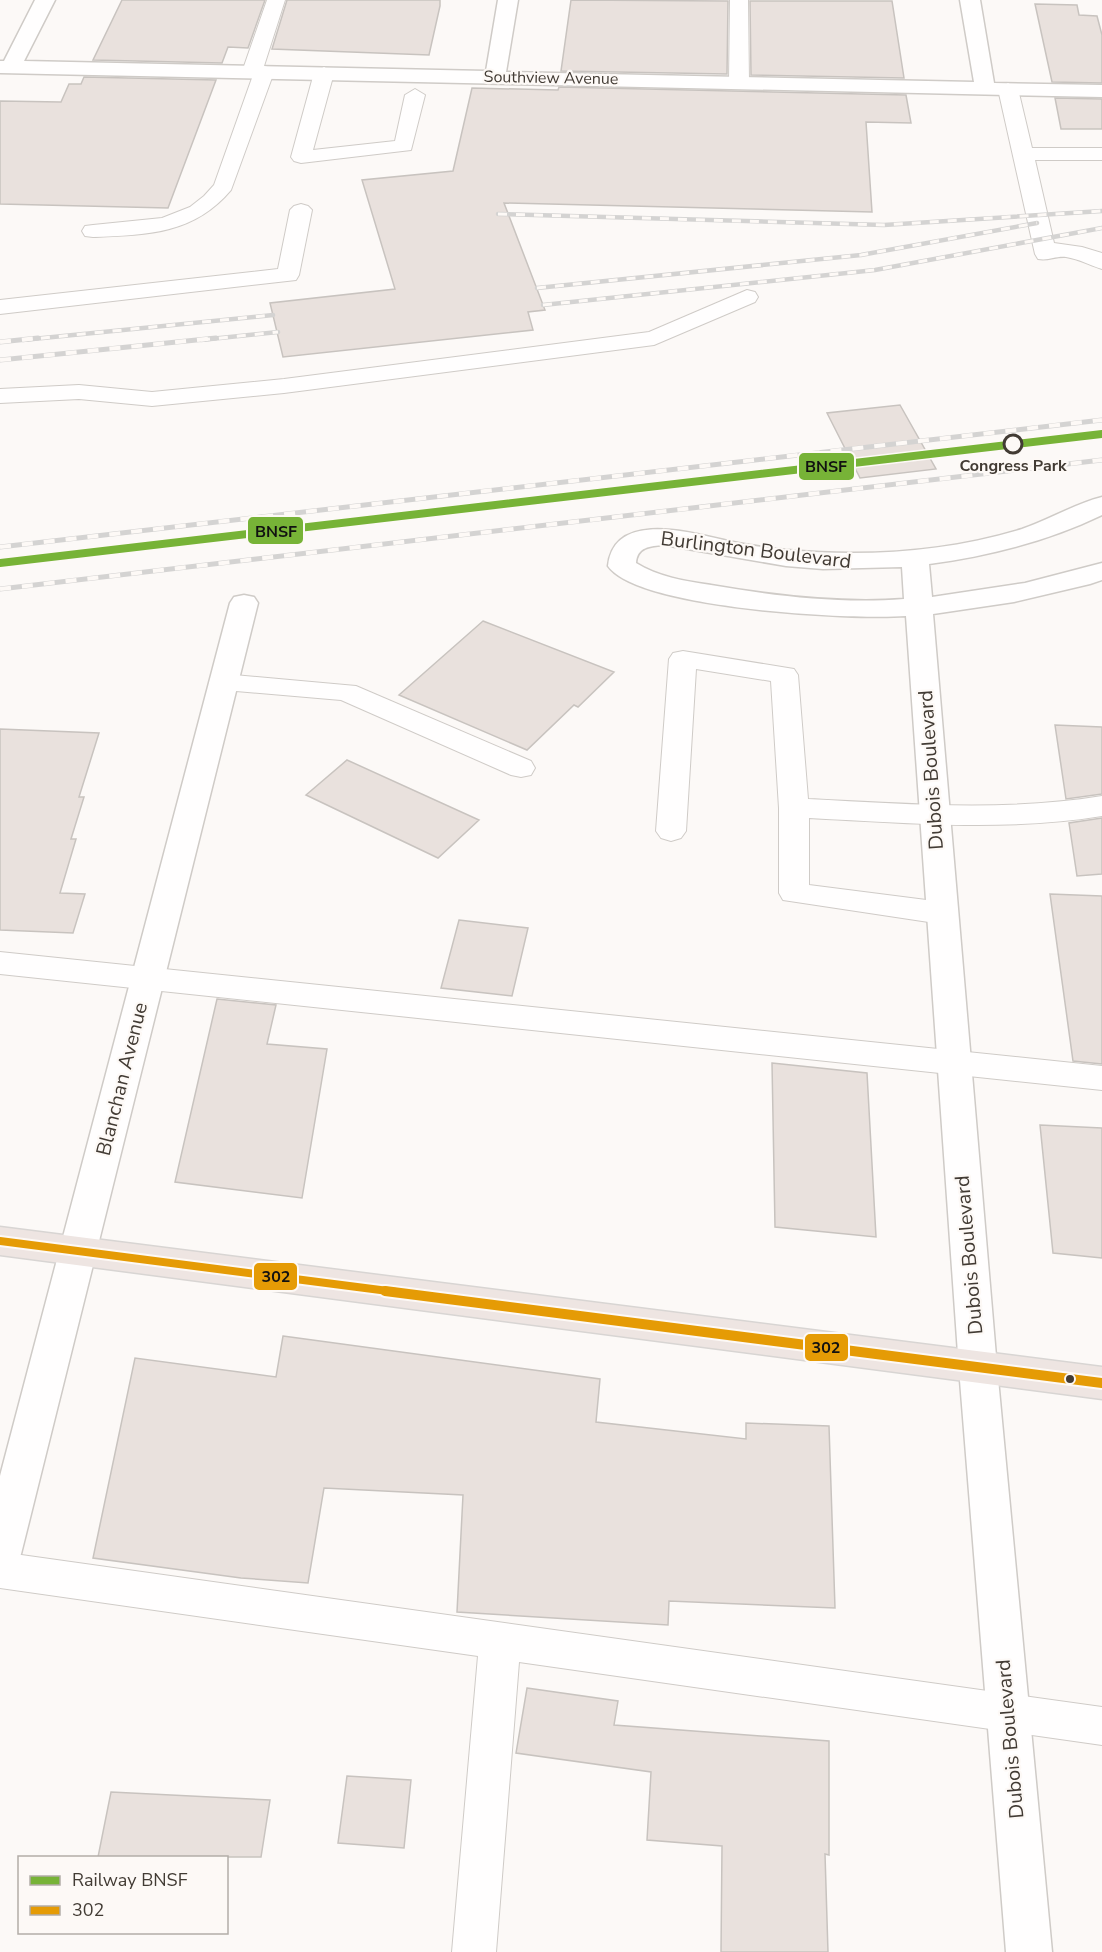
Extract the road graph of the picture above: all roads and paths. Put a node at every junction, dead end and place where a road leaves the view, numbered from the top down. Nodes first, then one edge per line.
1 (45, 0) edge
2 (276, 0) edge
3 (508, 0) edge
4 (739, 0) edge
5 (970, 0) edge
6 (5, 67) edge
7 (258, 72) junction
8 (324, 73) junction
9 (495, 76) junction
10 (739, 82) junction
11 (985, 88) junction
12 (1008, 89) junction
13 (1102, 91) edge
14 (415, 95) dead end
15 (1023, 154) junction
16 (1102, 154) edge
17 (301, 210) dead end
18 (93, 231) dead end
19 (1102, 262) edge
20 (747, 297) dead end
21 (0, 308) edge
22 (0, 396) edge
23 (1102, 505) edge
24 (915, 557) junction
25 (1102, 571) edge
26 (244, 603) dead end
27 (919, 609) junction
28 (223, 683) junction
29 (521, 768) dead end
30 (1102, 806) edge
31 (794, 808) junction
32 (935, 815) junction
33 (671, 831) dead end
34 (942, 913) junction
35 (0, 963) edge
36 (147, 980) junction
37 (954, 1062) junction
38 (1102, 1078) edge
39 (0, 1241) edge
40 (78, 1251) junction
41 (978, 1368) junction
42 (1102, 1383) edge
43 (0, 1554) edge
44 (0, 1570) edge
45 (500, 1640) junction
46 (1008, 1712) junction
47 (1102, 1726) edge
48 (474, 1952) edge
49 (1029, 1952) edge

1 - 6 street
2 - 7 lane
3 - 9 street
4 - 10 lane
5 - 11 street
6 - 7 street, Southview Avenue
7 - 8 street, Southview Avenue
7 - 18 lane
8 - 9 street, Southview Avenue
8 - 14 lane
9 - 10 street, Southview Avenue
10 - 11 street, Southview Avenue
11 - 12 street, Southview Avenue
12 - 13 street, Southview Avenue
12 - 15 lane
15 - 16 lane
15 - 19 lane
17 - 21 lane
20 - 22 lane
23 - 24 street, Burlington Boulevard
24 - 27 street, Dubois Boulevard
24 - 27 street, Burlington Boulevard
25 - 27 street, Burlington Boulevard
26 - 28 street, Blanchan Avenue
27 - 32 street, Dubois Boulevard
28 - 29 lane
28 - 36 street, Blanchan Avenue
30 - 32 lane
31 - 32 lane
31 - 33 lane
31 - 34 lane
32 - 34 street, Dubois Boulevard
34 - 37 street, Dubois Boulevard
35 - 36 lane
36 - 37 lane
36 - 40 street, Blanchan Avenue
37 - 38 lane
37 - 41 street, Dubois Boulevard
39 - 40 main road
40 - 41 main road
40 - 43 street, Blanchan Avenue
41 - 42 main road
41 - 46 street, Dubois Boulevard
44 - 45 lane
45 - 46 lane
45 - 48 lane
46 - 47 lane
46 - 49 street, Dubois Boulevard

